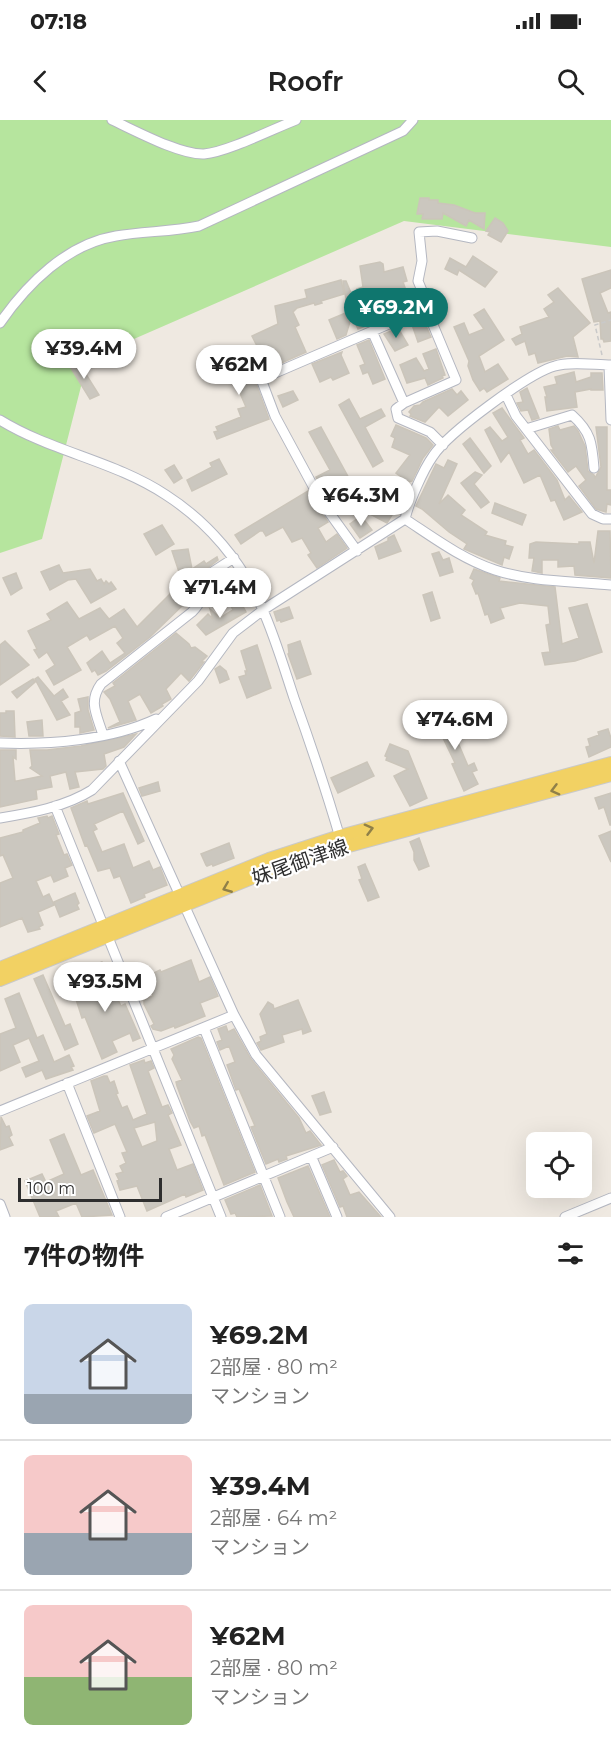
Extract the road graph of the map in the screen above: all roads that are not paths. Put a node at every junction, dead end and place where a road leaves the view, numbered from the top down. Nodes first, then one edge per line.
1 (112, 120) edge
2 (296, 120) edge
3 (413, 120) edge
4 (472, 238) dead end
5 (426, 308) junction
6 (0, 323) edge
7 (372, 331) junction
8 (608, 365) edge
9 (506, 395) junction
10 (404, 403) junction
11 (0, 420) edge
12 (611, 420) edge
13 (526, 429) junction
14 (443, 446) junction
15 (594, 468) dead end
16 (405, 519) junction
17 (611, 519) edge
18 (357, 551) junction
19 (234, 558) junction
20 (611, 585) edge
21 (263, 610) junction
22 (161, 717) junction
23 (103, 735) junction
24 (0, 743) edge
25 (118, 761) junction
26 (611, 763) edge
27 (611, 775) edge
28 (55, 806) junction
29 (0, 818) edge
30 (341, 842) junction
31 (183, 900) junction
32 (106, 931) junction
33 (0, 968) edge
34 (0, 980) edge
35 (234, 1015) junction
36 (204, 1028) junction
37 (153, 1048) junction
38 (67, 1083) junction
39 (0, 1111) edge
40 (333, 1147) junction
41 (312, 1158) junction
42 (263, 1178) junction
43 (213, 1198) junction
44 (611, 1198) edge
45 (0, 1204) edge
46 (5, 1217) edge
47 (120, 1217) edge
48 (166, 1217) edge
49 (221, 1217) edge
50 (280, 1217) edge
51 (337, 1217) edge
52 (390, 1217) edge
53 (565, 1217) edge

1 - 2 street
3 - 6 street
4 - 5 street
5 - 7 street
5 - 10 street
7 - 10 street
7 - 18 street
8 - 9 street
8 - 12 street
9 - 13 street
9 - 14 street
10 - 14 street
11 - 19 street
13 - 15 street
13 - 17 street
14 - 16 street
16 - 18 street
16 - 20 street
18 - 21 street
19 - 21 street
19 - 23 street
21 - 22 street
21 - 30 street
22 - 23 street
22 - 25 street
23 - 24 street
25 - 28 street
25 - 31 street
30 -> 26 main road, 妹尾御津線
27 -> 30 main road, 妹尾御津線
28 - 29 street
28 - 32 street
30 - 31 main road, 妹尾御津線
31 - 32 main road, 妹尾御津線
31 - 35 street
32 - 33 main road, 妹尾御津線
32 - 34 main road, 妹尾御津線
32 - 37 street
35 - 36 street
35 - 40 street
36 - 37 street
36 - 42 street
37 - 38 street
37 - 43 street
38 - 39 street
38 - 47 street
40 - 41 street
40 - 52 street
41 - 42 street
41 - 51 street
42 - 43 street
42 - 50 street
43 - 48 street
43 - 49 street
44 - 53 street
45 - 46 street

